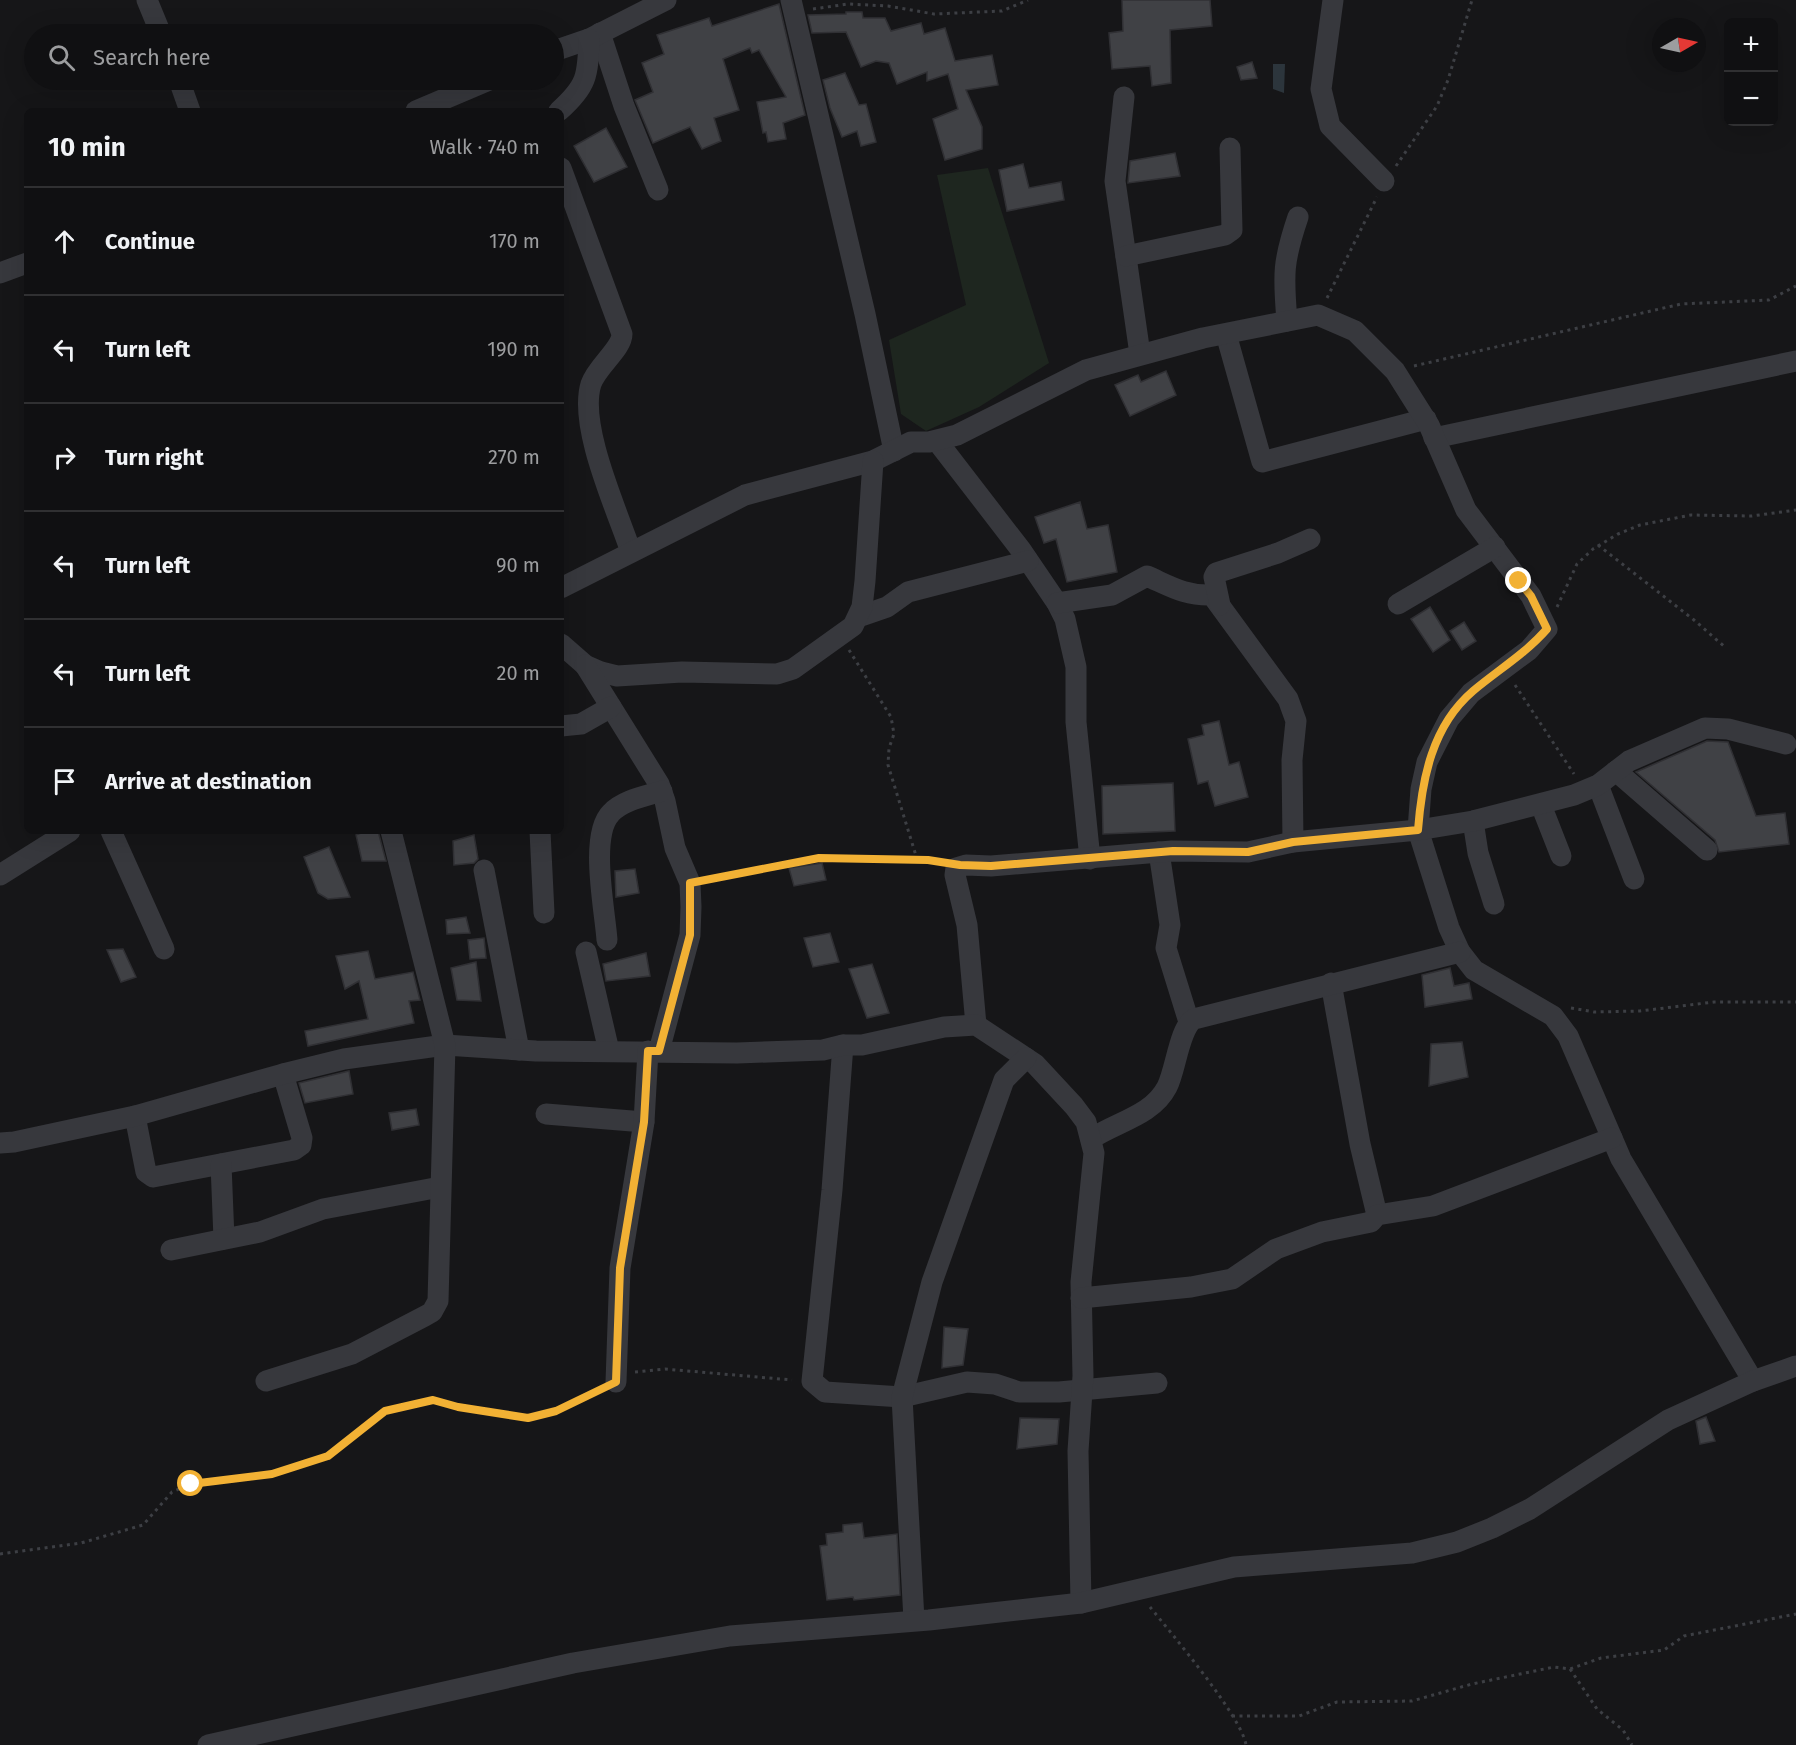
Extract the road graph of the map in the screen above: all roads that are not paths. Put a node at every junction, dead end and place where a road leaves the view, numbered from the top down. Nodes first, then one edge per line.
1 (147, 0) edge
2 (666, 0) edge
3 (1333, 0) edge
4 (792, 6) edge
5 (157, 24) edge
6 (594, 36) junction
7 (564, 47) edge
8 (183, 90) edge
9 (465, 90) edge
10 (1124, 97) dead end
11 (189, 108) edge
12 (423, 108) edge
13 (562, 108) edge
14 (1230, 148) dead end
15 (564, 176) edge
16 (1384, 181) road end
17 (658, 190) dead end
18 (1298, 217) dead end
19 (1126, 256) junction
20 (24, 264) edge
21 (0, 273) edge
22 (1287, 321) junction
23 (1226, 334) junction
24 (1140, 354) junction
25 (1796, 361) edge
26 (1430, 428) junction
27 (937, 441) junction
28 (894, 451) junction
29 (873, 461) junction
30 (1310, 539) dead end
31 (1495, 547) junction
32 (631, 552) junction
33 (1028, 561) junction
34 (564, 586) edge
35 (1057, 603) junction
36 (1398, 604) dead end
37 (1220, 605) junction
38 (858, 617) junction
39 (564, 647) edge
40 (585, 665) junction
41 (611, 707) junction
42 (564, 726) edge
43 (1786, 744) dead end
44 (1616, 771) junction
45 (1591, 788) junction
46 (662, 791) junction
47 (1541, 805) junction
48 (1473, 821) junction
49 (1418, 830) junction
50 (65, 834) edge
51 (112, 834) edge
52 (392, 834) edge
53 (540, 834) edge
54 (1293, 842) junction
55 (1707, 850) dead end
56 (1160, 852) junction
57 (1561, 856) dead end
58 (1090, 859) junction
59 (484, 870) dead end
60 (0, 876) edge
61 (1634, 879) dead end
62 (1494, 904) dead end
63 (544, 913) dead end
64 (608, 940) dead end
65 (164, 949) dead end
66 (586, 952) dead end
67 (1460, 952) junction
68 (1331, 983) junction
69 (1189, 1022) junction
70 (976, 1025) junction
71 (445, 1045) junction
72 (843, 1045) junction
73 (519, 1050) junction
74 (609, 1051) junction
75 (654, 1051) junction
76 (1026, 1058) junction
77 (283, 1074) junction
78 (546, 1114) dead end
79 (135, 1116) junction
80 (644, 1122) junction
81 (1612, 1138) junction
82 (1091, 1139) junction
83 (0, 1143) edge
84 (221, 1164) junction
85 (440, 1187) junction
86 (1377, 1215) junction
87 (224, 1239) junction
88 (171, 1250) dead end
89 (1082, 1298) junction
90 (1796, 1366) edge
91 (1752, 1381) junction
92 (266, 1382) dead end
93 (616, 1382) road end
94 (1157, 1383) dead end
95 (1082, 1391) junction
96 (902, 1396) junction
97 (1081, 1603) junction
98 (914, 1620) junction
99 (208, 1745) edge

1 - 5 street
2 - 6 street
3 - 16 street
4 - 28 street
6 - 7 street
6 - 13 street
6 - 17 street
8 - 11 street
9 - 12 street
10 - 19 street
14 - 19 street
15 - 32 street
18 - 22 street
19 - 24 street
20 - 21 street
22 - 23 street
22 - 26 street
23 - 24 street
23 - 26 street
24 - 27 street
25 - 26 street
26 - 31 street
27 - 28 street
27 - 33 street
28 - 29 street
29 - 32 street
29 - 38 street
30 - 37 street
31 - 36 street
31 - 49 street
32 - 34 street
33 - 35 street
33 - 38 street
35 - 37 street
35 - 58 street
37 - 54 street
38 - 40 street
39 - 40 street
40 - 41 street
41 - 42 street
41 - 46 street
43 - 44 street
44 - 45 street
44 - 55 street
45 - 47 street
45 - 61 street
46 - 64 street
46 - 75 street
47 - 48 street
47 - 57 street
48 - 49 street
48 - 62 street
49 - 54 street
49 - 67 street
50 - 60 street
51 - 65 street
52 - 71 street
53 - 63 street
54 - 56 street
56 - 58 street
56 - 69 street
58 - 70 street
59 - 73 street
66 - 74 street
67 - 68 street
67 - 81 street
68 - 69 street
68 - 86 street
69 - 82 street
70 - 72 street
70 - 76 street
71 - 73 street
71 - 77 street
71 - 85 street
72 - 75 street
72 - 96 street
73 - 74 street
74 - 75 street
75 - 80 street
76 - 82 street
76 - 96 street
77 - 79 street
77 - 84 street
78 - 80 street
79 - 83 street
79 - 84 street
80 - 93 street
81 - 86 street
81 - 91 street
82 - 89 street
84 - 87 street
85 - 87 street
85 - 92 street
86 - 89 street
87 - 88 street
89 - 95 street
90 - 91 street
91 - 97 street
94 - 95 street
95 - 96 street
95 - 97 street
96 - 98 street
97 - 98 street
98 - 99 street

